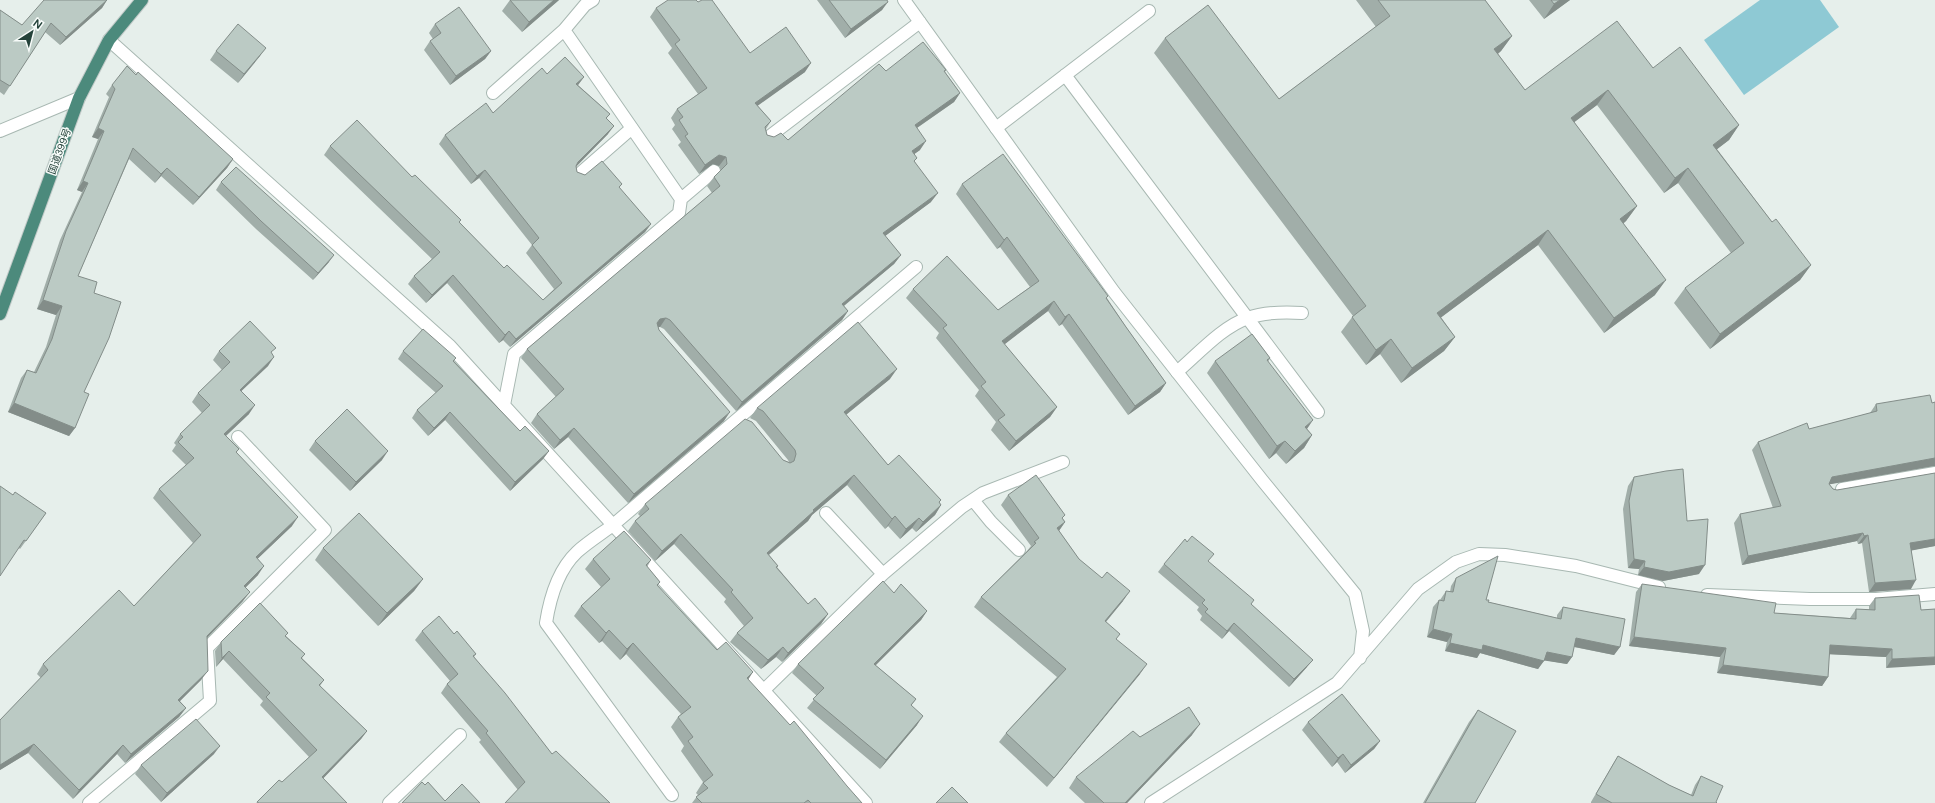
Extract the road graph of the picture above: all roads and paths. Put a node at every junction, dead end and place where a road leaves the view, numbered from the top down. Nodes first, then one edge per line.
1 (142, 0) edge
2 (593, 0) edge
3 (904, 0) edge
4 (1149, 11) dead end
5 (920, 22) junction
6 (564, 30) junction
7 (110, 40) junction
8 (1065, 75) junction
9 (493, 93) dead end
10 (79, 98) junction
11 (632, 128) junction
12 (996, 128) junction
13 (1, 129) edge
14 (766, 139) edge
15 (714, 171) edge
16 (577, 176) edge
17 (681, 199) junction
18 (916, 267) dead end
19 (1302, 313) dead end
20 (0, 314) edge
21 (1248, 318) junction
22 (1177, 372) junction
23 (504, 405) junction
24 (724, 410) edge
25 (1318, 412) dead end
26 (737, 420) junction
27 (750, 426) edge
28 (238, 437) edge
29 (1063, 462) dead end
30 (1935, 472) edge
31 (1830, 491) edge
32 (973, 500) junction
33 (826, 513) edge
34 (613, 525) junction
35 (1019, 550) dead end
36 (883, 574) junction
37 (1671, 590) edge
38 (1692, 593) edge
39 (1935, 594) edge
40 (1360, 658) junction
41 (764, 690) junction
42 (460, 735) dead end
43 (672, 795) dead end
44 (1160, 801) edge
45 (89, 803) edge
46 (388, 803) edge
47 (866, 803) edge

1 - 7 highway, 国道399号
2 - 6 street
3 - 5 street
4 - 8 street
5 - 12 street
5 - 14 street
6 - 9 street
6 - 11 street
7 - 10 highway, 国道399号
7 - 23 street
8 - 12 street
8 - 21 street
10 - 13 street
10 - 20 highway, 国道399号
11 - 16 street
11 - 17 street
12 - 22 street
15 - 17 street
17 - 23 street
18 - 26 street
19 - 21 street
21 - 22 street
21 - 25 street
22 - 40 street
23 - 34 street
24 - 26 street
26 - 27 street
26 - 34 street
28 - 45 street
29 - 32 street
30 - 31 street
32 - 35 street
32 - 36 street
33 - 36 street
34 - 41 street
34 - 43 street
36 - 41 street
37 - 40 street
38 - 39 street
40 - 44 street
41 - 47 street
42 - 46 street

